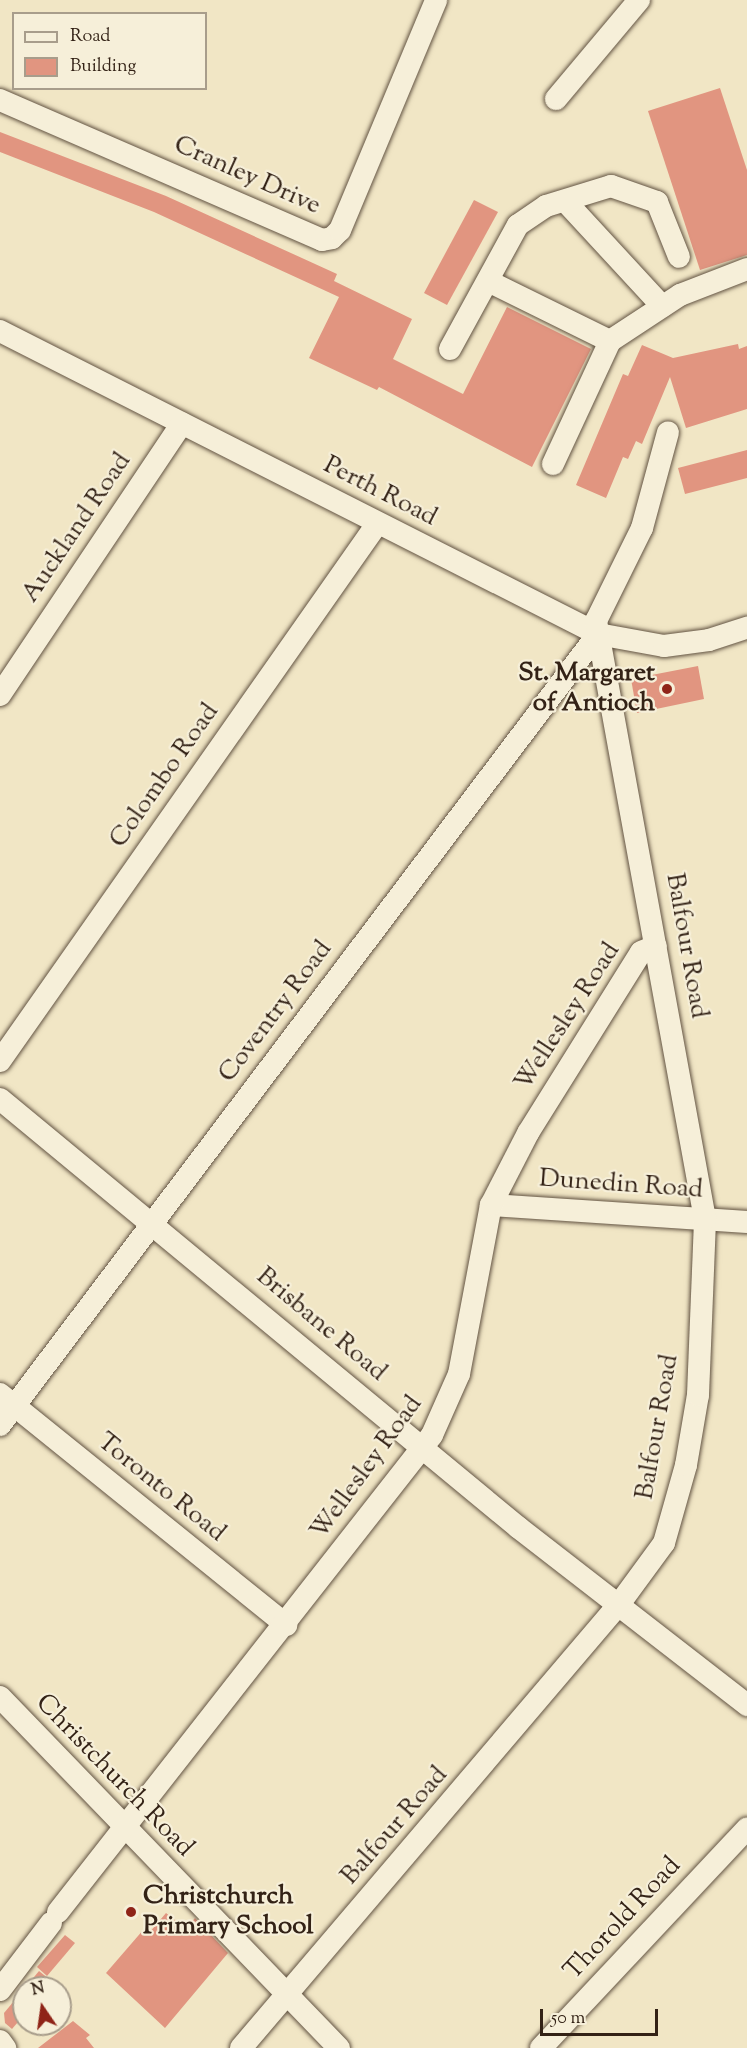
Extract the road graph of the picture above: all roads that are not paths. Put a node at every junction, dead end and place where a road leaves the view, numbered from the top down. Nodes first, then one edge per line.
1 (436, 0) edge
2 (639, 0) edge
3 (556, 99) dead end
4 (0, 100) edge
5 (566, 202) junction
6 (679, 258) dead end
7 (747, 269) edge
8 (488, 281) junction
9 (662, 306) junction
10 (1, 334) edge
11 (610, 341) junction
12 (450, 350) dead end
13 (182, 423) junction
14 (668, 432) dead end
15 (553, 464) dead end
16 (377, 524) junction
17 (747, 628) edge
18 (598, 634) junction
19 (0, 695) edge
20 (656, 946) junction
21 (0, 1061) edge
22 (0, 1099) edge
23 (491, 1205) junction
24 (705, 1219) junction
25 (154, 1222) junction
26 (747, 1222) edge
27 (7, 1401) edge
28 (0, 1425) edge
29 (423, 1446) junction
30 (620, 1603) junction
31 (286, 1625) junction
32 (0, 1697) edge
33 (747, 1705) edge
34 (123, 1827) junction
35 (747, 1829) edge
36 (0, 1990) edge
37 (287, 1995) junction
38 (0, 2041) edge
39 (5, 2048) edge
40 (241, 2048) edge
41 (339, 2048) edge
42 (541, 2048) edge

1 - 4 street, Cranley Drive
2 - 3 street
5 - 6 street
5 - 8 street
5 - 9 street
7 - 9 street
8 - 11 street
8 - 12 street
9 - 11 street
10 - 13 street, Perth Road
11 - 15 street
13 - 16 street, Perth Road
13 - 19 street, Auckland Road
14 - 18 street
16 - 18 street, Perth Road
16 - 21 street, Colombo Road
17 - 18 street, Perth Road
18 - 20 street, Balfour Road
18 - 25 street, Coventry Road
20 - 23 street, Wellesley Road
20 - 24 street, Balfour Road
22 - 25 street, Brisbane Road
23 - 24 street, Dunedin Road
23 - 29 street, Wellesley Road
24 - 26 street, Dunedin Road
24 - 30 street, Balfour Road
25 - 27 street, Coventry Road
25 - 29 street, Brisbane Road
27 - 28 street, Coventry Road
27 - 31 street, Toronto Road
29 - 30 street, Brisbane Road
29 - 31 street, Wellesley Road
30 - 33 street, Brisbane Road
30 - 37 street, Balfour Road
31 - 34 street, Wellesley Road
32 - 34 street, Christchurch Road
34 - 36 street, Wellesley Road
34 - 37 street, Christchurch Road
35 - 42 street, Thorold Road
37 - 40 street, Balfour Road
37 - 41 street, Christchurch Road
38 - 39 street

